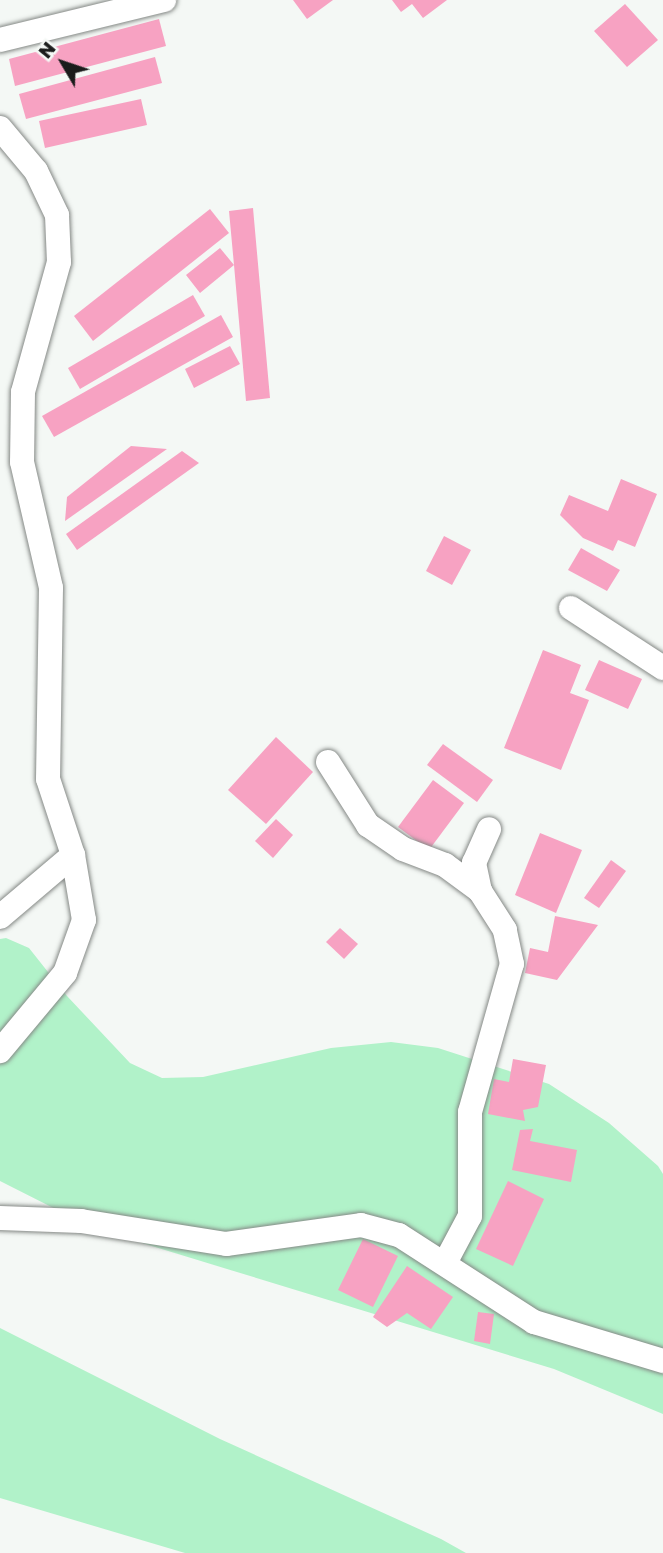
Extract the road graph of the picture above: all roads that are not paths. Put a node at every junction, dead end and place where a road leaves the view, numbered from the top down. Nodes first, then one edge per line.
1 (164, 0) edge
2 (0, 40) edge
3 (0, 128) edge
4 (571, 608) dead end
5 (663, 668) edge
6 (328, 762) dead end
7 (489, 829) dead end
8 (73, 855) junction
9 (480, 891) junction
10 (0, 917) edge
11 (0, 1051) edge
12 (0, 1218) edge
13 (445, 1262) junction
14 (663, 1361) edge

1 - 2 street
3 - 8 street
4 - 5 street
6 - 9 street
7 - 9 street
8 - 10 street
8 - 11 street
9 - 13 street
12 - 13 street
13 - 14 street

